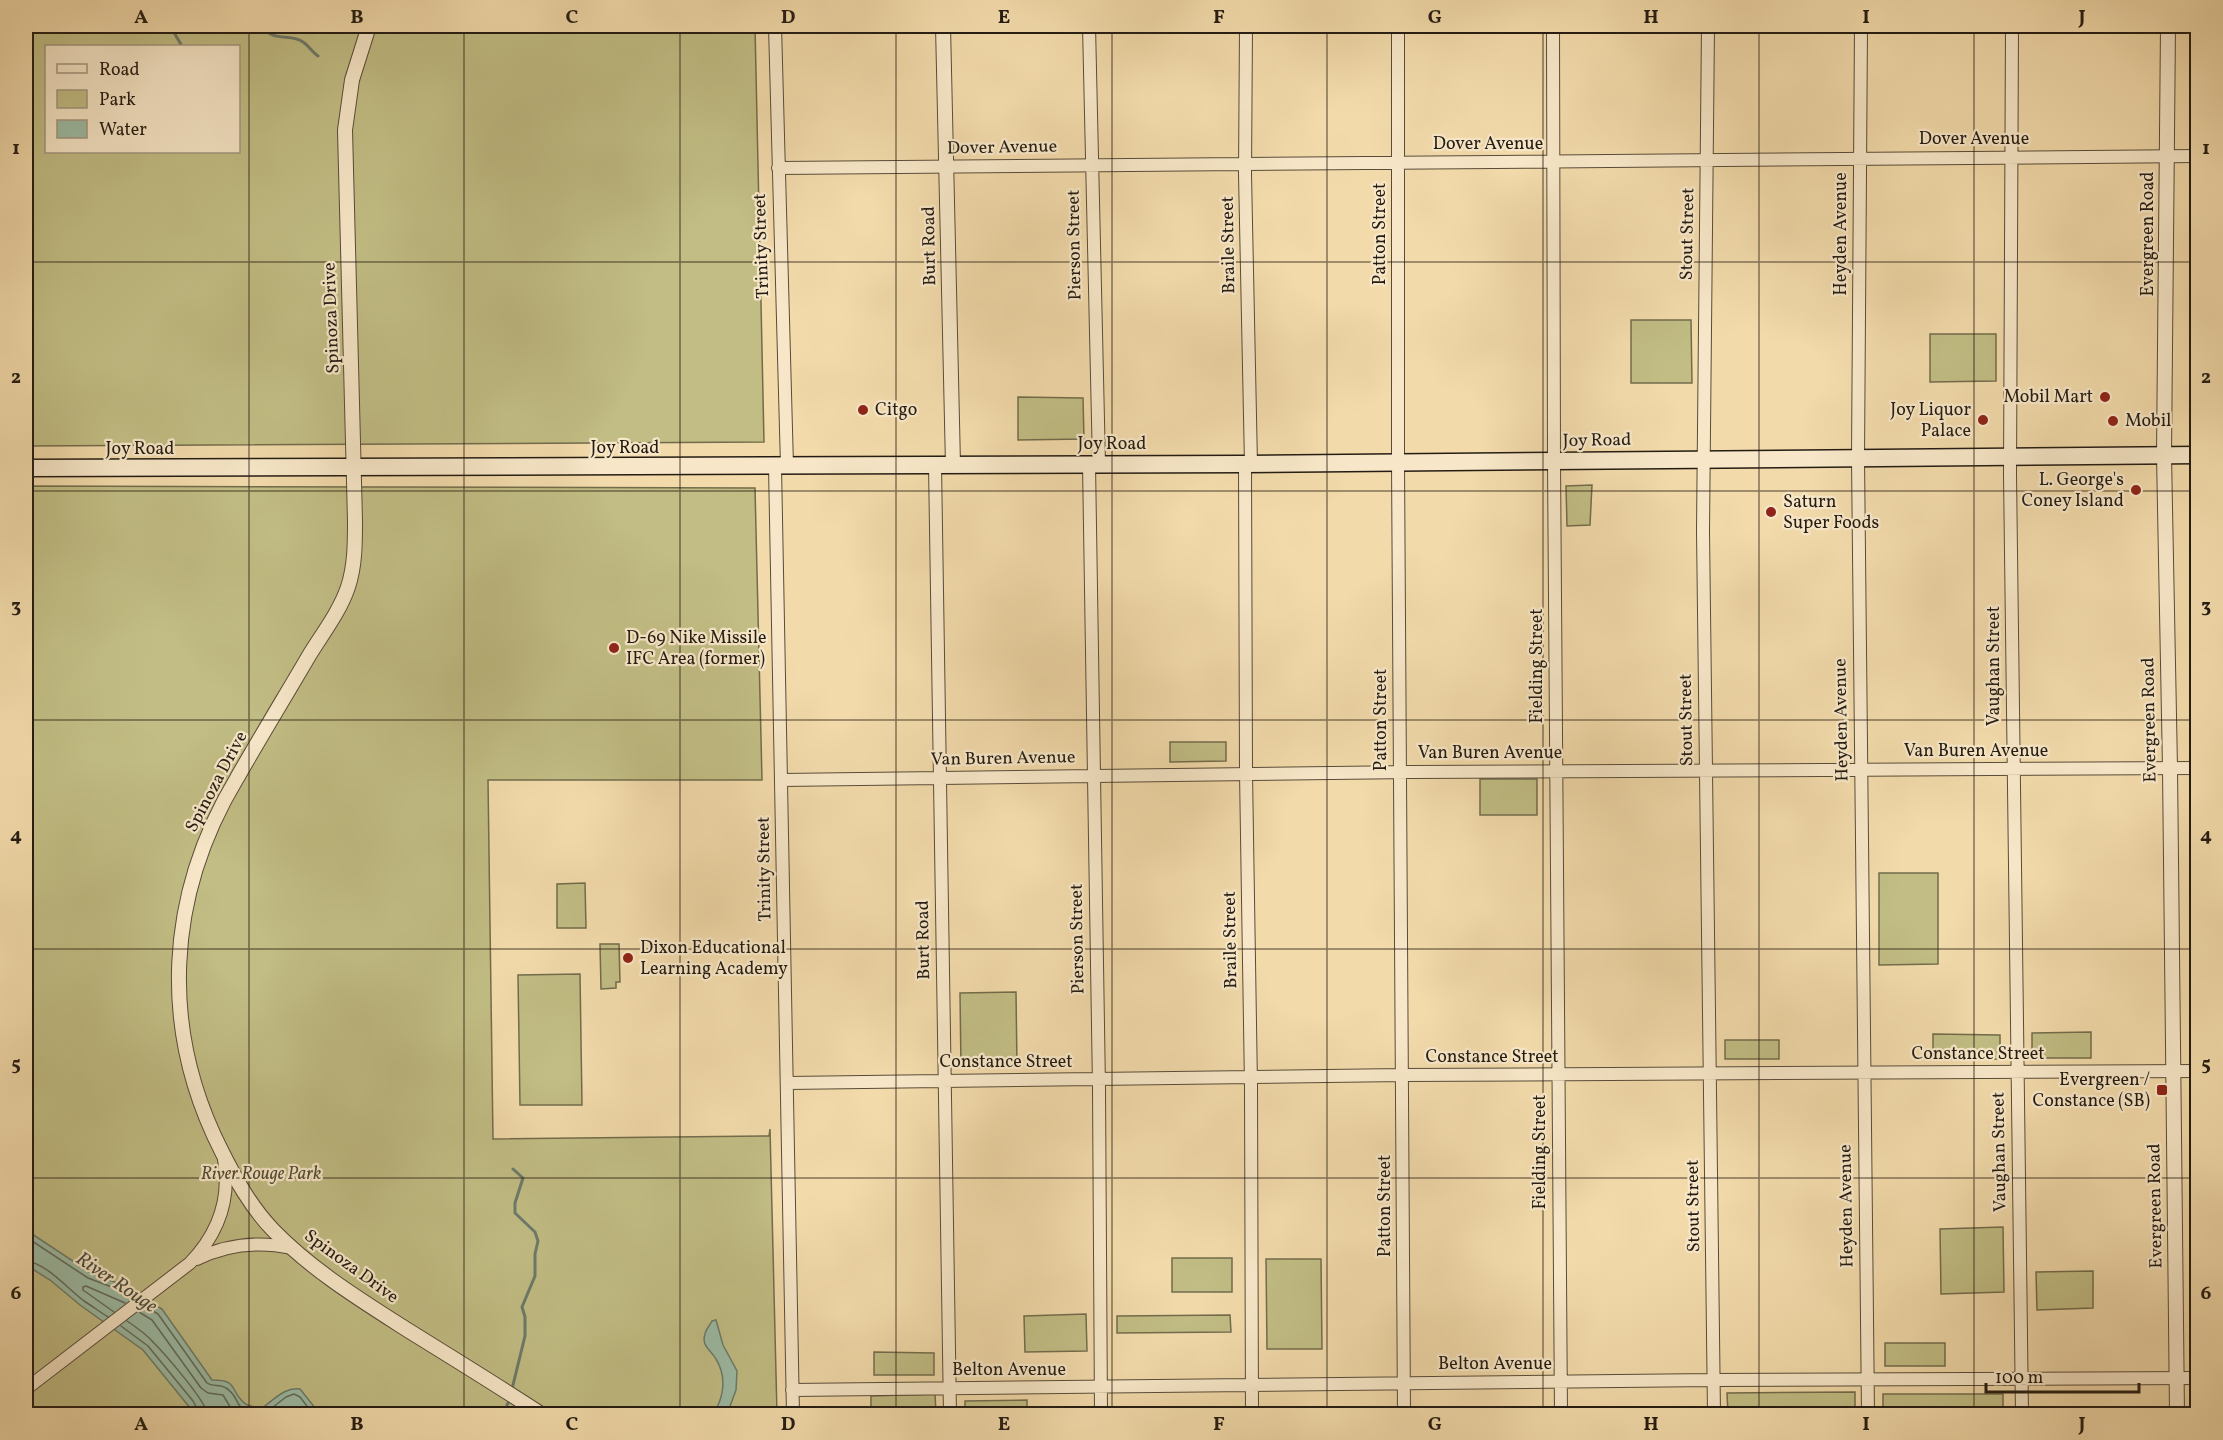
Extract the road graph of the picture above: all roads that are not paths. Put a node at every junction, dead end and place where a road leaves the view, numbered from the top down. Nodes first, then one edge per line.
1 (369, 26) edge
2 (775, 26) edge
3 (943, 26) edge
4 (1089, 26) edge
5 (1246, 26) edge
6 (1398, 26) edge
7 (1554, 26) edge
8 (1708, 26) edge
9 (1861, 26) edge
10 (2012, 26) edge
11 (2168, 26) edge
12 (2166, 156) junction
13 (2198, 156) edge
14 (2011, 157) junction
15 (1860, 158) junction
16 (1707, 160) junction
17 (1553, 161) junction
18 (1398, 163) junction
19 (1246, 164) junction
20 (1092, 165) junction
21 (946, 167) junction
22 (778, 168) junction
23 (2164, 455) junction
24 (2198, 455) edge
25 (2010, 457) junction
26 (1857, 458) junction
27 (1703, 459) junction
28 (1554, 461) junction
29 (1398, 462) junction
30 (1094, 464) junction
31 (1248, 464) junction
32 (935, 465) junction
33 (953, 465) junction
34 (781, 466) junction
35 (26, 468) edge
36 (354, 468) junction
37 (2170, 768) junction
38 (2198, 768) edge
39 (2012, 769) junction
40 (1706, 770) junction
41 (1860, 770) junction
42 (1556, 771) junction
43 (1400, 772) junction
44 (1246, 773) junction
45 (1094, 775) junction
46 (940, 778) junction
47 (782, 780) junction
48 (2171, 1071) junction
49 (2198, 1071) edge
50 (2017, 1072) junction
51 (1710, 1073) junction
52 (1864, 1073) junction
53 (1558, 1074) junction
54 (1402, 1076) junction
55 (1251, 1077) junction
56 (945, 1080) junction
57 (1099, 1080) junction
58 (787, 1083) junction
59 (224, 1155) junction
60 (292, 1248) junction
61 (190, 1263) junction
62 (2176, 1378) junction
63 (2198, 1378) edge
64 (2021, 1379) junction
65 (1713, 1380) junction
66 (1867, 1380) junction
67 (1560, 1382) junction
68 (1404, 1383) junction
69 (1251, 1384) junction
70 (1101, 1387) junction
71 (950, 1388) junction
72 (26, 1389) edge
73 (792, 1390) junction
74 (541, 1414) edge
75 (793, 1414) edge
76 (950, 1414) edge
77 (1101, 1414) edge
78 (1252, 1414) edge
79 (1404, 1414) edge
80 (1561, 1414) edge
81 (1714, 1414) edge
82 (1868, 1414) edge
83 (2022, 1414) edge
84 (2177, 1414) edge

1 - 36 street, Spinoza Drive
2 - 22 street, Trinity Street
3 - 21 street, Burt Road
4 - 20 street, Pierson Street
5 - 19 street, Braile Street
6 - 18 street, Patton Street
7 - 17 street, Fielding Street
8 - 16 street, Stout Street
9 - 15 street, Heyden Avenue
10 - 14 street, Vaughan Street
11 - 12 street, Evergreen Road
12 - 13 street, Dover Avenue
12 - 14 street, Dover Avenue
12 - 23 street, Evergreen Road
14 - 15 street, Dover Avenue
14 - 25 street, Vaughan Street
15 - 16 street, Dover Avenue
15 - 26 street, Heyden Avenue
16 - 17 street, Dover Avenue
16 - 27 street, Stout Street
17 - 18 street, Dover Avenue
17 - 28 street, Fielding Street
18 - 19 street, Dover Avenue
18 - 29 street, Patton Street
19 - 20 street, Dover Avenue
19 - 31 street, Braile Street
20 - 21 street, Dover Avenue
20 - 30 street, Pierson Street
21 - 22 street, Dover Avenue
21 - 33 street, Burt Road
22 - 34 street, Trinity Street
23 - 24 main road, Joy Road
23 - 25 main road, Joy Road
23 - 37 street, Evergreen Road
25 - 26 main road, Joy Road
25 - 39 street, Vaughan Street
26 - 27 main road, Joy Road
26 - 41 street, Heyden Avenue
27 - 28 main road, Joy Road
27 - 40 street, Stout Street
28 - 29 main road, Joy Road
28 - 42 street, Fielding Street
29 - 31 main road, Joy Road
29 - 43 street, Patton Street
30 - 31 main road, Joy Road
30 - 33 main road, Joy Road
30 - 45 street, Pierson Street
31 - 44 street, Braile Street
32 - 33 main road, Joy Road
32 - 34 main road, Joy Road
32 - 46 street, Burt Road
34 - 36 main road, Joy Road
34 - 47 street, Trinity Street
35 - 36 main road, Joy Road
36 - 59 street, Spinoza Drive
37 - 38 street, Van Buren Avenue
37 - 39 street, Van Buren Avenue
37 - 48 street, Evergreen Road
39 - 41 street, Van Buren Avenue
39 - 50 street, Vaughan Street
40 - 41 street, Van Buren Avenue
40 - 42 street, Van Buren Avenue
40 - 51 street, Stout Street
41 - 52 street, Heyden Avenue
42 - 43 street, Van Buren Avenue
42 - 53 street, Fielding Street
43 - 44 street, Van Buren Avenue
43 - 54 street, Patton Street
44 - 45 street, Van Buren Avenue
44 - 55 street, Braile Street
45 - 46 street, Van Buren Avenue
45 - 57 street, Pierson Street
46 - 47 street, Van Buren Avenue
46 - 56 street, Burt Road
47 - 58 street, Trinity Street
48 - 49 street, Constance Street
48 - 50 street, Constance Street
48 - 62 street, Evergreen Road
50 - 52 street, Constance Street
50 - 64 street, Vaughan Street
51 - 52 street, Constance Street
51 - 53 street, Constance Street
51 - 65 street, Stout Street
52 - 66 street, Heyden Avenue
53 - 54 street, Constance Street
53 - 67 street, Fielding Street
54 - 55 street, Constance Street
54 - 68 street, Patton Street
55 - 57 street, Constance Street
55 - 69 street, Braile Street
56 - 57 street, Constance Street
56 - 58 street, Constance Street
56 - 71 street, Burt Road
57 - 70 street, Pierson Street
58 - 73 street, Trinity Street
59 - 60 street, Spinoza Drive
59 - 61 street
60 - 61 street
60 - 74 street, Spinoza Drive
61 - 72 street
62 - 63 street, Belton Avenue
62 - 64 street, Belton Avenue
62 - 84 street, Evergreen Road
64 - 66 street, Belton Avenue
64 - 83 street, Vaughan Street
65 - 66 street, Belton Avenue
65 - 67 street, Belton Avenue
65 - 81 street, Stout Street
66 - 82 street, Heyden Avenue
67 - 68 street, Belton Avenue
67 - 80 street, Fielding Street
68 - 69 street, Belton Avenue
68 - 79 street, Patton Street
69 - 70 street, Belton Avenue
69 - 78 street, Braile Street
70 - 71 street, Belton Avenue
70 - 77 street, Pierson Street
71 - 73 street, Belton Avenue
71 - 76 street, Burt Road
73 - 75 street, Trinity Street

